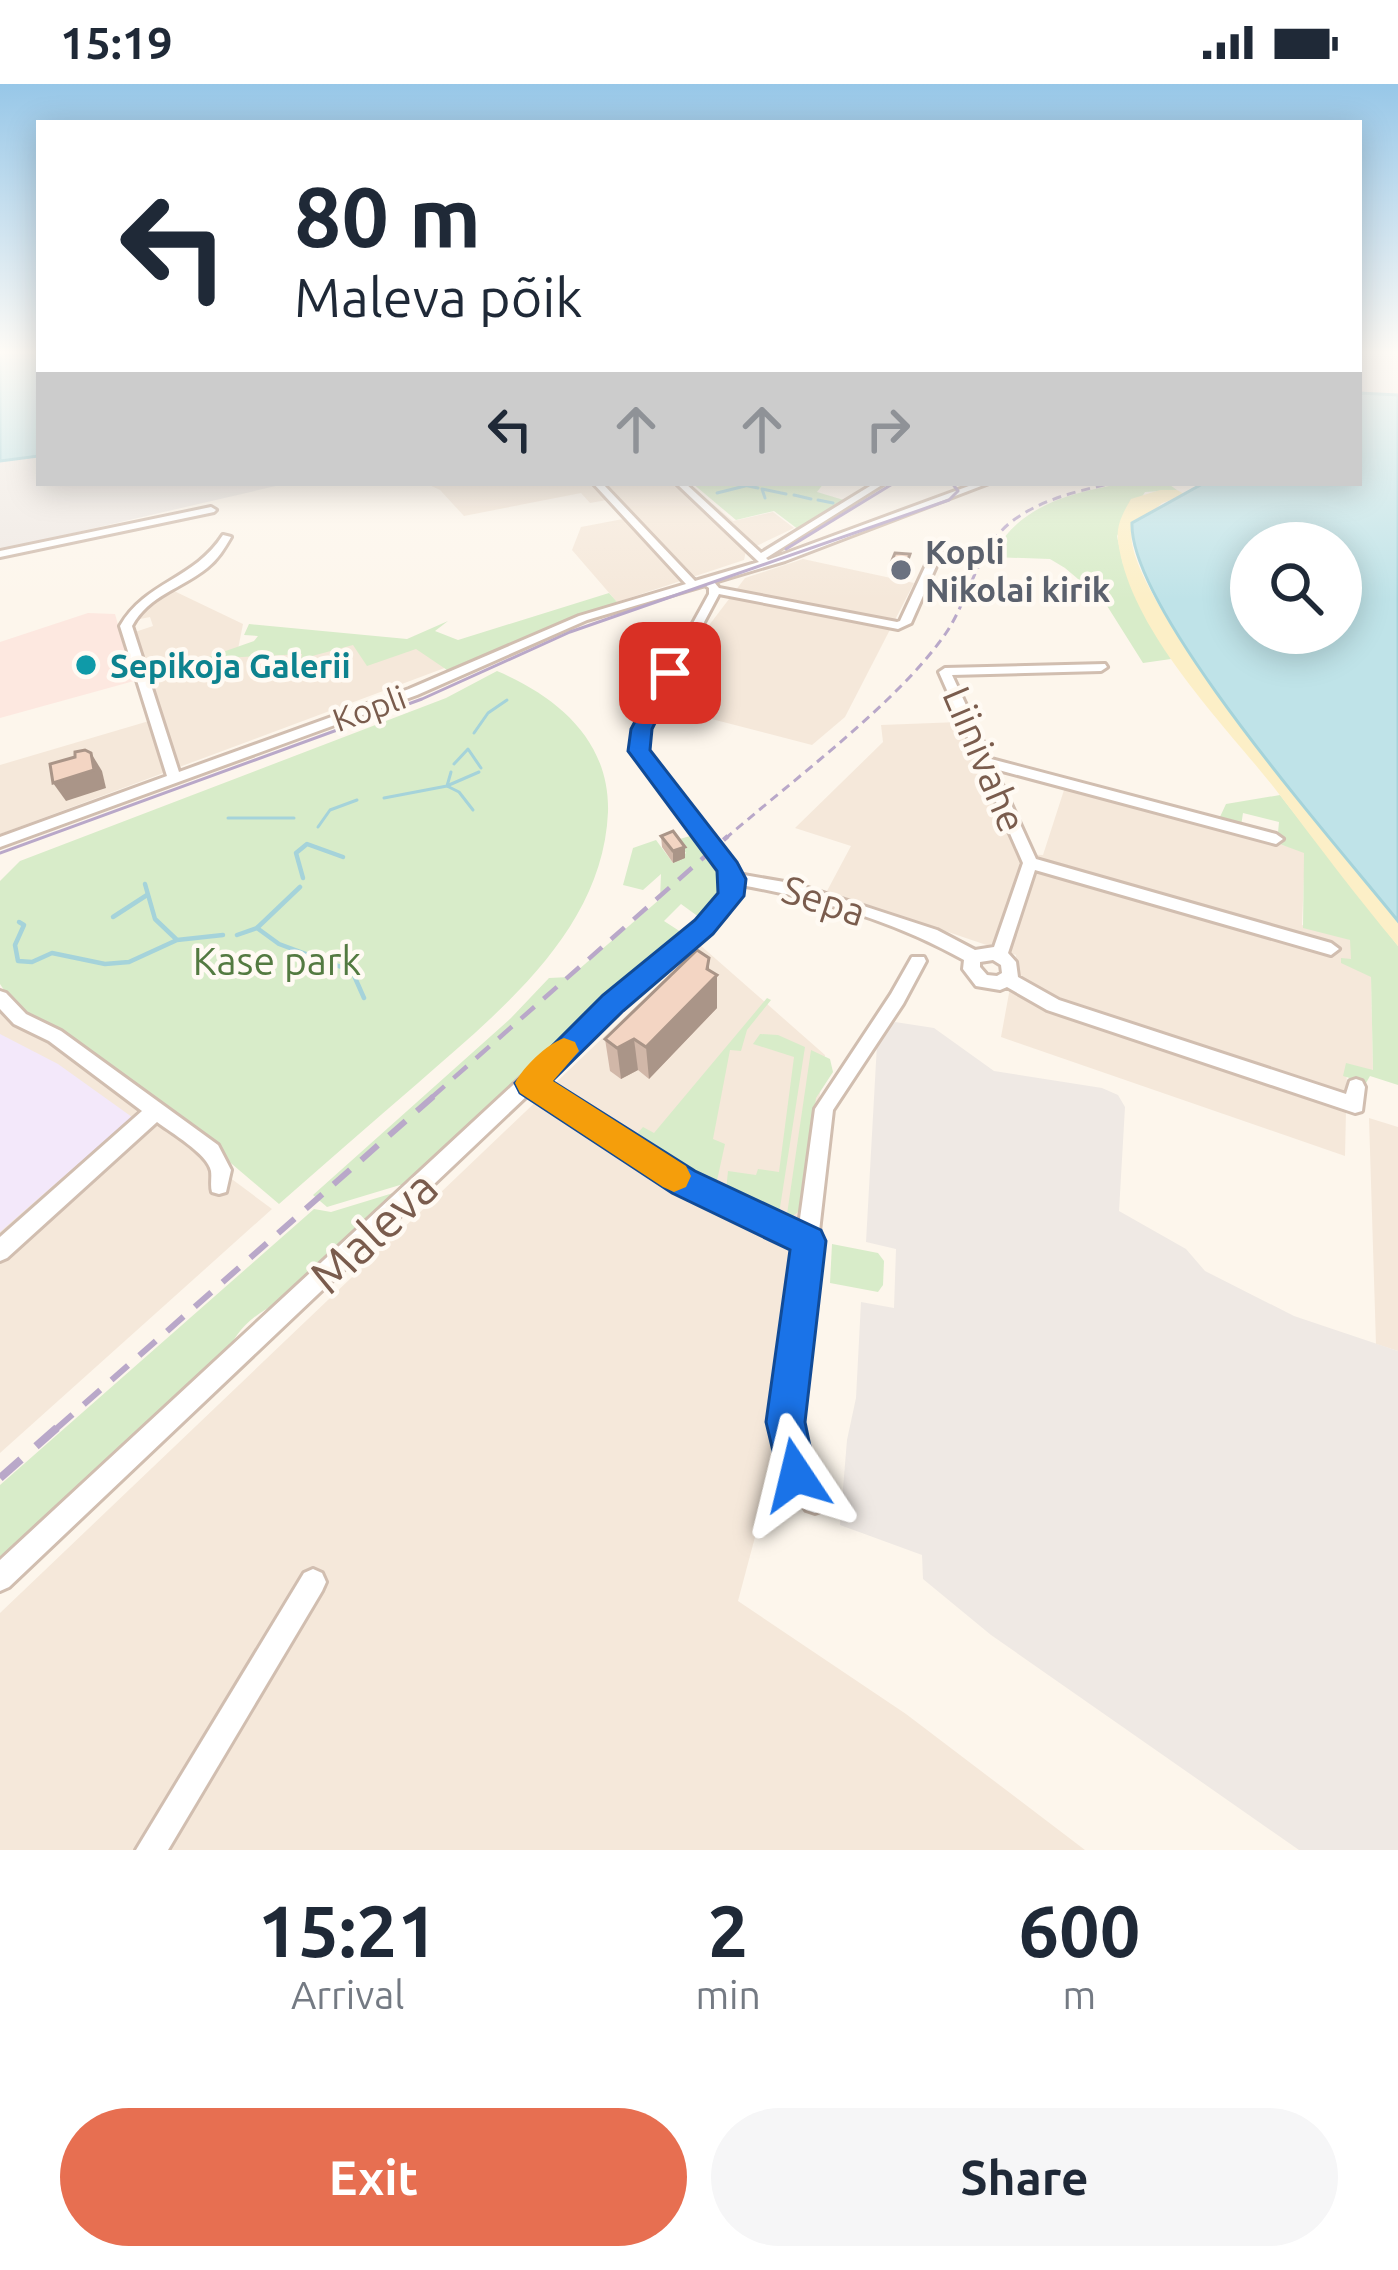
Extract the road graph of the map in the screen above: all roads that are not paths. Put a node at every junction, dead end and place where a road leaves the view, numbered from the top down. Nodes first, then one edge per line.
1 (600, 486) edge
2 (683, 486) edge
3 (876, 486) edge
4 (968, 486) edge
5 (212, 510) dead end
6 (226, 537) dead end
7 (939, 548) dead end
8 (0, 554) edge
9 (764, 560) junction
10 (704, 585) junction
11 (1101, 667) dead end
12 (988, 763) junction
13 (175, 779) junction
14 (1276, 839) dead end
15 (0, 842) edge
16 (1030, 863) junction
17 (733, 879) junction
18 (1330, 950) dead end
19 (999, 955) junction
20 (973, 957) junction
21 (918, 961) dead end
22 (1008, 979) junction
23 (0, 998) edge
24 (530, 1083) junction
25 (1356, 1087) dead end
26 (154, 1112) junction
27 (219, 1185) dead end
28 (808, 1241) junction
29 (0, 1251) edge
30 (815, 1501) dead end
31 (0, 1578) edge
32 (313, 1582) dead end
33 (151, 1850) edge

1 - 10 street
2 - 9 street
3 - 9 street, Kopli
4 - 9 street, Kopli
5 - 8 street
6 - 13 street
7 - 10 street
9 - 10 street, Kopli
10 - 13 street, Kopli
10 - 17 street, Sepa
11 - 12 street, Liinivahe
12 - 14 street
12 - 16 street, Liinivahe
13 - 15 street, Kopli
16 - 18 street
16 - 19 street, Liinivahe
17 - 20 street, Sepa
17 - 24 street, Maleva
19 - 20 street
19 - 22 street
20 - 22 street, Sepa
21 - 28 street
22 - 25 street, Sepa
23 - 26 street
24 - 28 street
24 - 31 street, Maleva
26 - 27 street
26 - 29 street
28 - 30 street
32 - 33 street

